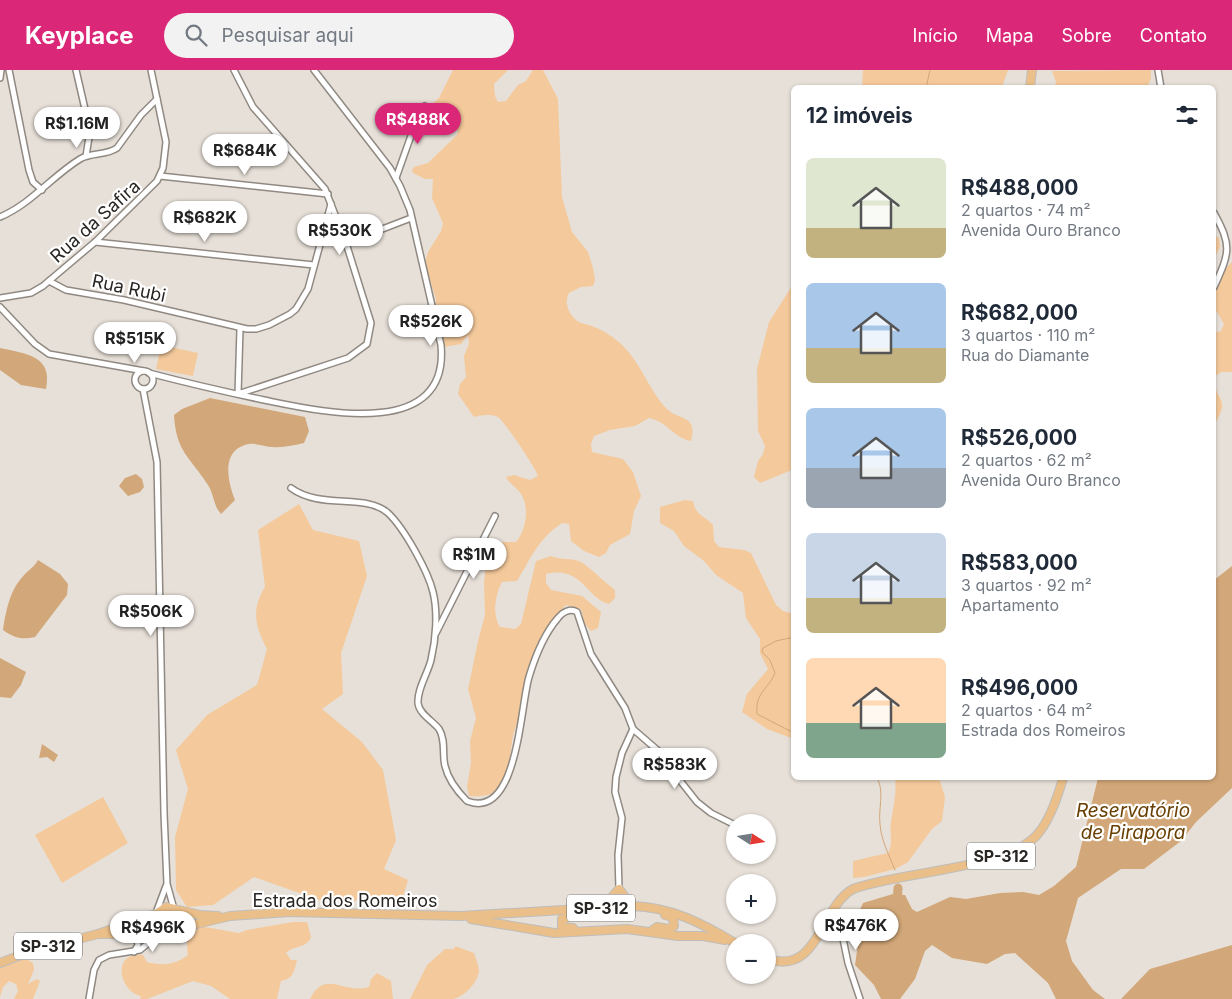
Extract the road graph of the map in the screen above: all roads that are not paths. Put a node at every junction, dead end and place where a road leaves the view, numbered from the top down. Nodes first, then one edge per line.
1 (1, 70) edge
2 (10, 70) edge
3 (76, 70) edge
4 (151, 70) edge
5 (234, 70) edge
6 (314, 70) edge
7 (1032, 70) edge
8 (1158, 70) edge
9 (0, 78) edge
10 (1030, 85) edge
11 (1160, 85) edge
12 (158, 99) junction
13 (425, 106) dead end
14 (86, 156) junction
15 (160, 176) junction
16 (396, 178) junction
17 (42, 190) junction
18 (328, 194) junction
19 (331, 204) junction
20 (1216, 216) edge
21 (0, 217) edge
22 (411, 218) junction
23 (95, 242) junction
24 (346, 243) junction
25 (314, 265) junction
26 (49, 281) junction
27 (1216, 282) edge
28 (0, 298) edge
29 (0, 307) edge
30 (240, 329) junction
31 (129, 368) junction
32 (147, 372) junction
33 (137, 375) junction
34 (164, 376) junction
35 (152, 384) junction
36 (143, 389) junction
37 (238, 394) junction
38 (291, 488) dead end
39 (496, 516) dead end
40 (435, 636) junction
41 (633, 729) junction
42 (1062, 780) edge
43 (726, 820) edge
44 (167, 884) junction
45 (619, 889) junction
46 (632, 906) junction
47 (655, 907) junction
48 (602, 908) junction
49 (588, 909) junction
50 (176, 910) junction
51 (156, 914) junction
52 (230, 916) junction
53 (460, 916) junction
54 (827, 922) junction
55 (177, 931) junction
56 (591, 931) junction
57 (650, 932) junction
58 (162, 933) junction
59 (98, 934) junction
60 (128, 934) junction
61 (726, 937) edge
62 (726, 940) edge
63 (133, 952) junction
64 (776, 960) edge
65 (0, 963) edge
66 (89, 999) edge
67 (860, 999) edge

1 - 9 street
2 - 17 street
3 - 14 street
4 - 12 street, Rua da Safira
5 - 18 street
6 - 16 street
7 - 10 main road
8 - 11 street
12 - 14 street
12 - 15 street, Rua da Safira
13 - 16 street
14 - 17 street
15 - 18 street
15 - 23 street, Rua da Safira
16 - 22 street
17 - 21 street
18 - 19 street
19 - 24 street
19 - 25 street, Rua Rubi
20 - 27 street
22 - 24 street
22 - 37 street
23 - 25 street
23 - 26 street, Rua da Safira
24 - 37 street
25 - 30 street, Rua Rubi
26 - 28 street, Rua da Safira
26 - 30 street, Rua Rubi
29 - 31 street
30 - 37 street
31 - 32 street
31 - 33 street
32 - 33 street
32 - 34 street
32 - 35 street
33 - 36 street
34 - 35 street
34 - 37 street
35 - 36 street
36 - 44 street
38 - 40 street
39 - 40 street
40 - 41 street
41 - 43 street
41 - 45 street
42 - 54 main road, SP-312
44 - 50 street
44 - 51 street
45 - 46 main road
45 - 48 main road
46 - 47 main road, Estrada dos Romeiros / SP-312
46 - 48 main road, Estrada dos Romeiros / SP-312
47 - 57 main road
47 - 61 main road, Estrada dos Romeiros / SP-312
48 - 49 main road, Estrada dos Romeiros / SP-312
49 - 53 main road, Estrada dos Romeiros / SP-312
49 - 56 main road
50 - 51 main road, Estrada dos Romeiros / SP-312
50 - 52 main road, Estrada dos Romeiros / SP-312
50 - 55 main road
51 - 58 main road
51 - 59 main road, Estrada dos Romeiros / SP-312
52 - 53 main road, Estrada dos Romeiros / SP-312
52 - 55 main road, Estrada dos Romeiros / SP-312
53 - 56 main road, Estrada dos Romeiros / SP-312
54 - 64 main road, SP-312
54 - 67 street
55 - 58 main road, Estrada dos Romeiros / SP-312
56 - 57 main road, Estrada dos Romeiros / SP-312
57 - 62 main road, Estrada dos Romeiros / SP-312
58 - 60 main road, Estrada dos Romeiros / SP-312
58 - 63 street
59 - 60 main road, Estrada dos Romeiros / SP-312
59 - 65 main road, Estrada dos Romeiros / SP-312
60 - 63 street
63 - 66 street

